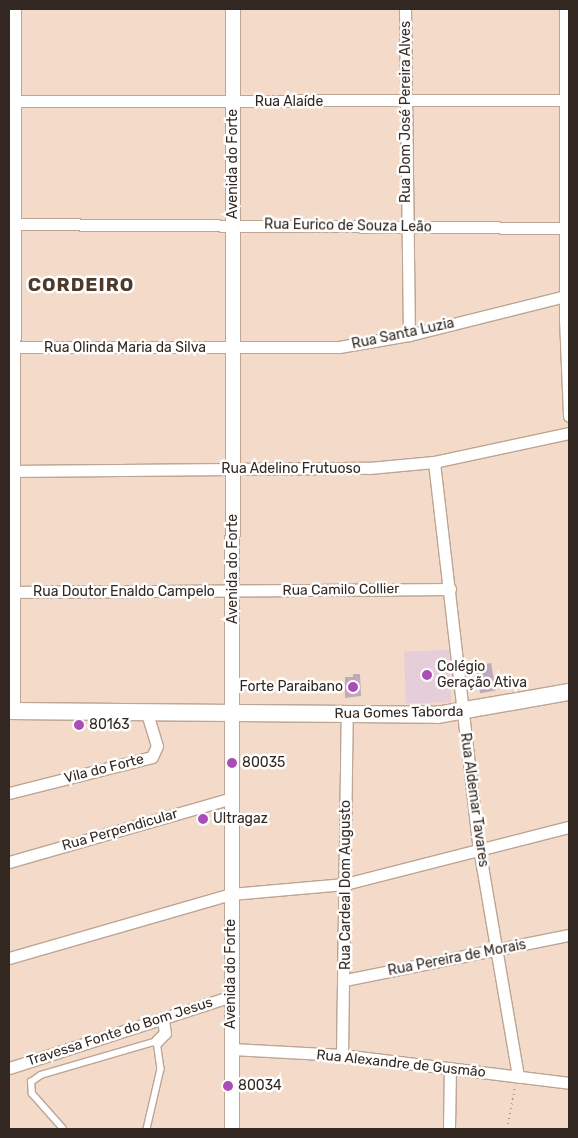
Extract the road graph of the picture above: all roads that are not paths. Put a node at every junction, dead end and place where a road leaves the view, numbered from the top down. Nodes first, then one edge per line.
1 (15, 9) edge
2 (232, 9) edge
3 (405, 9) edge
4 (565, 9) edge
5 (567, 100) edge
6 (12, 101) edge
7 (233, 102) junction
8 (404, 102) junction
9 (568, 203) edge
10 (13, 224) edge
11 (234, 225) junction
12 (407, 227) junction
13 (566, 228) junction
14 (567, 295) edge
15 (409, 335) junction
16 (17, 348) junction
17 (233, 349) junction
18 (569, 416) edge
19 (569, 433) edge
20 (434, 462) junction
21 (12, 470) edge
22 (233, 470) junction
23 (450, 589) junction
24 (15, 592) junction
25 (232, 592) junction
26 (569, 692) edge
27 (12, 711) edge
28 (146, 711) junction
29 (461, 713) junction
30 (348, 714) junction
31 (230, 715) junction
32 (9, 793) edge
33 (232, 798) junction
34 (569, 827) edge
35 (479, 848) junction
36 (9, 862) edge
37 (345, 884) junction
38 (231, 894) junction
39 (569, 936) edge
40 (498, 951) junction
41 (9, 958) edge
42 (345, 980) junction
43 (232, 996) junction
44 (163, 1020) junction
45 (158, 1041) junction
46 (232, 1049) junction
47 (342, 1055) junction
48 (9, 1068) edge
49 (450, 1068) junction
50 (517, 1076) junction
51 (569, 1083) edge
52 (64, 1129) edge
53 (147, 1129) edge
54 (232, 1129) edge
55 (449, 1129) edge

1 - 6 street
2 - 7 street, Avenida do Forte
3 - 8 street, Rua Dom José Pereira Alves
4 - 5 street
5 - 8 street, Rua Alaíde
5 - 9 street
6 - 7 street, Rua Alaíde
6 - 10 street
7 - 8 street, Rua Alaíde
7 - 11 street, Avenida do Forte
8 - 12 street, Rua Dom José Pereira Alves
9 - 13 street
10 - 11 street, Rua Eurico de Souza Leão
10 - 16 street
11 - 12 street, Rua Eurico de Souza Leão
11 - 17 street, Avenida do Forte
12 - 13 street, Rua Eurico de Souza Leão
12 - 15 street, Rua Dom José Pereira Alves
13 - 14 street
14 - 15 street, Rua Santa Luzia
14 - 18 street
15 - 17 street, Rua Santa Luzia
16 - 17 street, Rua Olinda Maria da Silva
16 - 21 street
17 - 22 street, Avenida do Forte
19 - 20 street, Rua Adelino Frutuoso
20 - 22 street, Rua Adelino Frutuoso
20 - 23 street, Rua Aldemar Tavares
21 - 22 street, Rua Adelino Frutuoso
21 - 24 street
22 - 25 street, Avenida do Forte
23 - 25 street, Rua Camilo Collier
23 - 29 street, Rua Aldemar Tavares
24 - 25 street, Rua Doutor Enaldo Campelo
24 - 27 street
25 - 31 street, Avenida do Forte
26 - 29 main road, Rua Gomes Taborda
27 - 28 main road, Rua Gomes Taborda
28 - 31 main road, Rua Gomes Taborda
28 - 32 street, Vila do Forte
29 - 30 main road, Rua Gomes Taborda
29 - 35 street, Rua Aldemar Tavares
30 - 31 main road, Rua Gomes Taborda
30 - 37 street, Rua Cardeal Dom Augusto
31 - 33 street, Avenida do Forte
33 - 36 street, Rua Perpendicular
33 - 38 street, Avenida do Forte
34 - 35 street
35 - 37 street
35 - 40 street, Rua Aldemar Tavares
37 - 38 street
37 - 42 street, Rua Cardeal Dom Augusto
38 - 41 street
38 - 43 street, Avenida do Forte
39 - 40 street, Rua Pereira de Morais
40 - 42 street, Rua Pereira de Morais
40 - 50 street, Rua Aldemar Tavares
42 - 47 street, Rua Cardeal Dom Augusto
43 - 44 street, Travessa Fonte do Bom Jesus
43 - 46 street, Avenida do Forte
44 - 45 street
44 - 48 street, Travessa Fonte do Bom Jesus
45 - 52 lane
45 - 53 lane
46 - 47 street, Rua Alexandre de Gusmão
46 - 54 street, Avenida do Forte
47 - 49 street, Rua Alexandre de Gusmão
49 - 50 street, Rua Alexandre de Gusmão
49 - 55 street
50 - 51 street, Rua Alexandre de Gusmão

